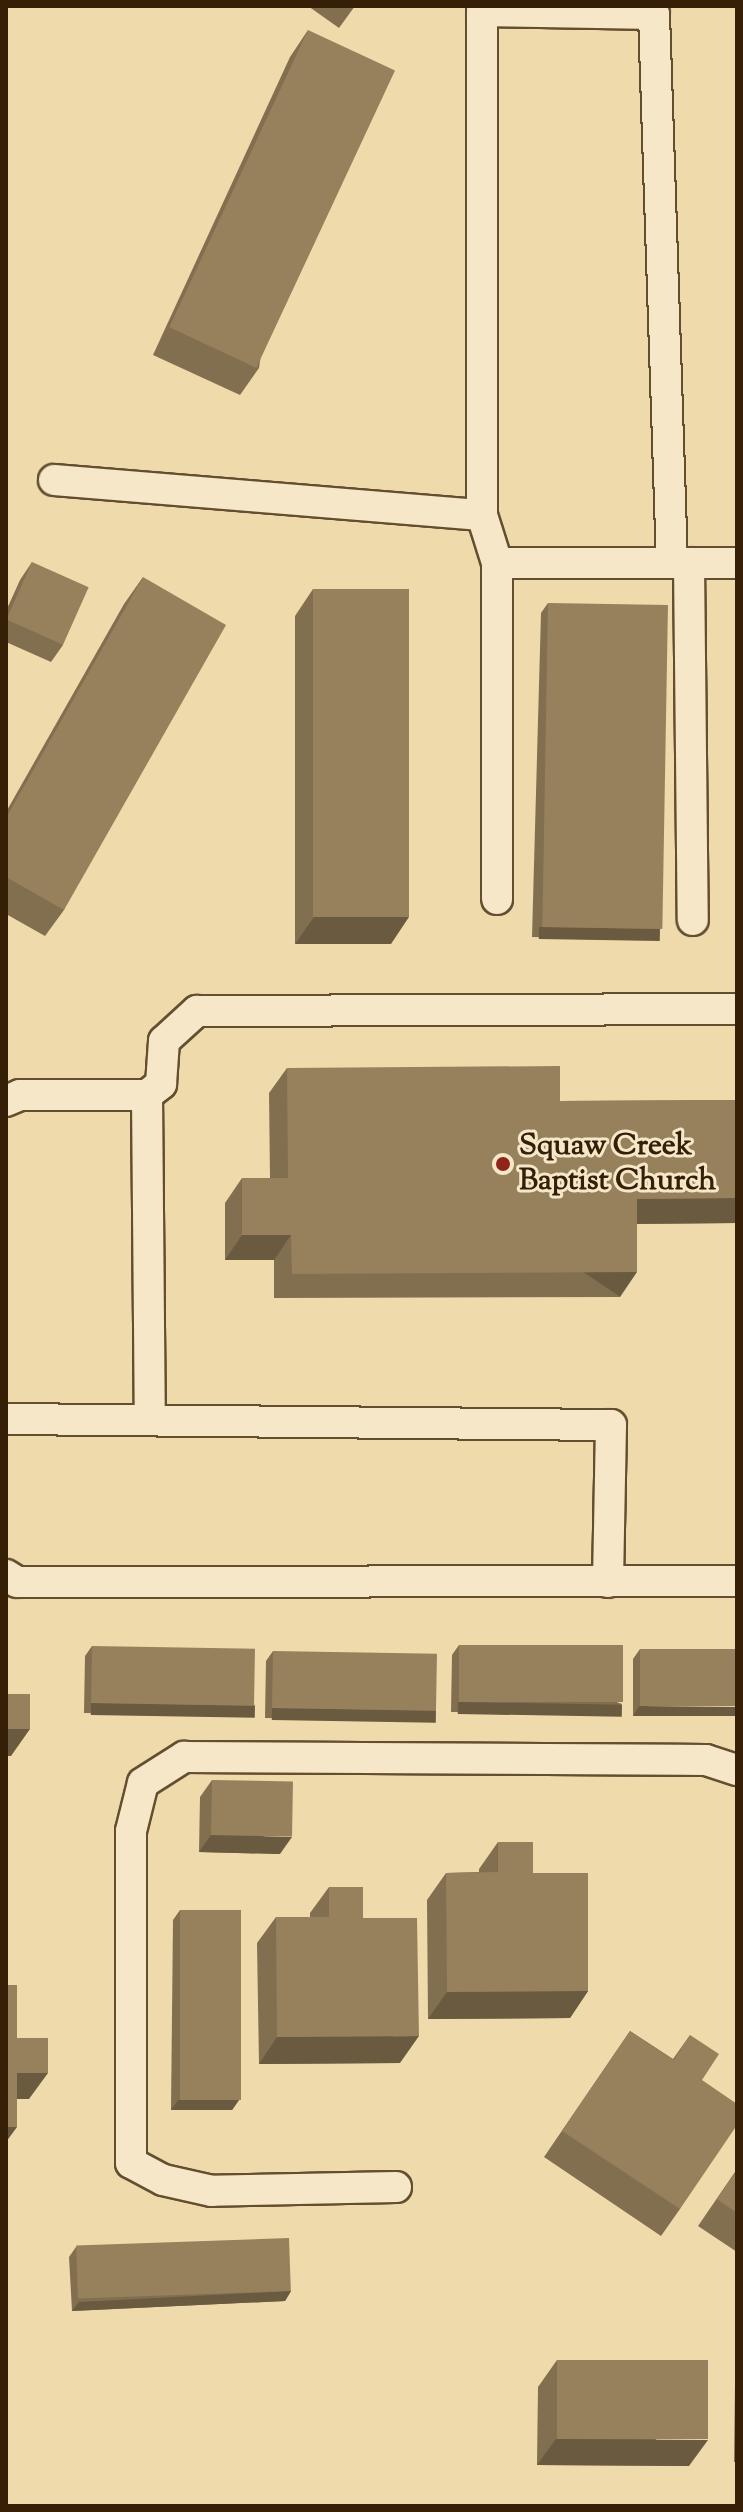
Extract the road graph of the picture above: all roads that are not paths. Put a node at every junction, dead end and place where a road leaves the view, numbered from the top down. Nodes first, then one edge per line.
1 (654, 10) edge
2 (54, 480) dead end
3 (482, 515) junction
4 (497, 563) junction
5 (680, 563) junction
6 (737, 563) edge
7 (497, 899) dead end
8 (693, 920) dead end
9 (737, 1009) edge
10 (147, 1095) junction
11 (6, 1101) edge
12 (6, 1419) edge
13 (150, 1420) junction
14 (6, 1575) edge
15 (737, 1581) edge
16 (608, 1582) junction
17 (737, 1770) edge
18 (396, 2187) dead end

1 - 3 lane
1 - 5 lane
2 - 3 lane
3 - 4 lane
4 - 5 lane
4 - 7 lane
5 - 6 lane
5 - 8 lane
9 - 10 lane
10 - 11 lane
10 - 13 lane
12 - 13 lane
13 - 16 lane
14 - 16 lane
15 - 16 lane
17 - 18 lane

